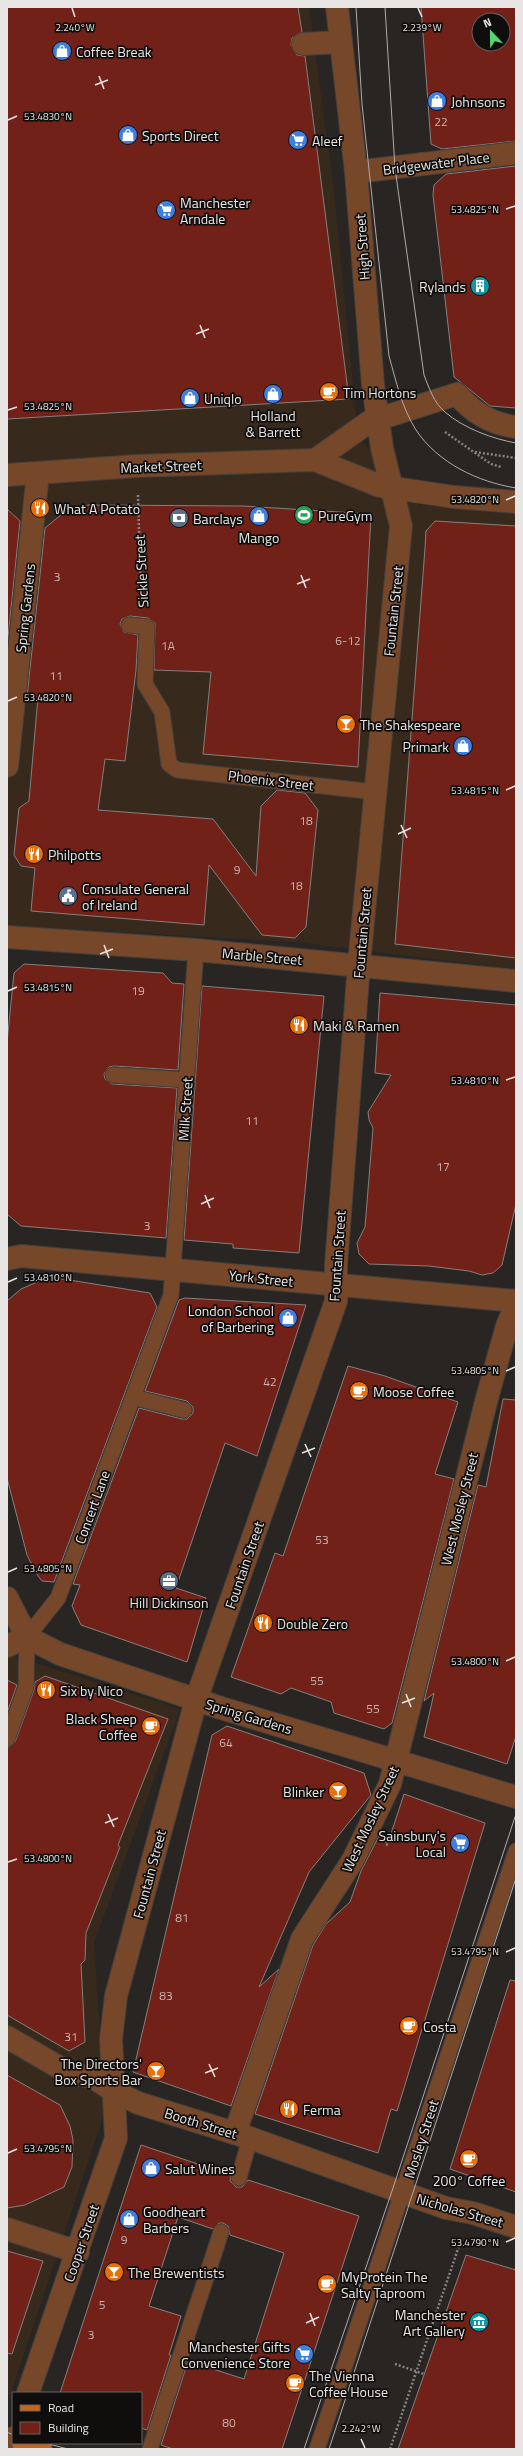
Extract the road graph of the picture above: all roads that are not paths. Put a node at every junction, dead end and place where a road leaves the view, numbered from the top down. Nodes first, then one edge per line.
1 (337, 7) edge
2 (341, 42) junction
3 (303, 44) dead end
4 (516, 153) edge
5 (356, 172) junction
6 (377, 418) junction
7 (516, 427) edge
8 (315, 460) junction
9 (38, 473) junction
10 (7, 475) edge
11 (392, 487) junction
12 (516, 502) edge
13 (129, 625) dead end
14 (169, 764) joint
15 (7, 766) edge
16 (375, 792) junction
17 (7, 937) edge
18 (196, 950) junction
19 (359, 964) junction
20 (516, 981) edge
21 (113, 1075) dead end
22 (188, 1080) junction
23 (7, 1259) edge
24 (174, 1268) junction
25 (337, 1285) junction
26 (516, 1301) edge
27 (516, 1305) edge
28 (133, 1397) junction
29 (184, 1410) dead end
30 (7, 1598) edge
31 (27, 1637) junction
32 (7, 1646) edge
33 (196, 1700) junction
34 (7, 1739) edge
35 (397, 1761) junction
36 (516, 1797) edge
37 (516, 1851) edge
38 (7, 2037) edge
39 (114, 2091) junction
40 (242, 2136) junction
41 (239, 2178) dead end
42 (403, 2193) junction
43 (516, 2227) edge
44 (7, 2229) edge
45 (221, 2232) dead end
46 (78, 2252) junction
47 (28, 2392) edge
48 (26, 2444) edge
49 (41, 2449) edge
50 (150, 2449) edge
51 (317, 2449) edge

1 - 2 street, High Street
2 - 3 street
2 - 5 street, High Street
4 - 5 street, Bridgewater Place
5 - 6 street, High Street
6 - 7 street
6 - 8 street
6 - 11 street, High Street
8 - 9 street, Market Street
8 - 11 street, Market Street
9 - 10 street, Market Street
9 - 15 street, Spring Gardens
11 - 12 street, Market Street
11 - 16 street, Fountain Street
13 - 14 lane, Sickle Street
14 - 16 lane, Phoenix Street
16 - 19 street, Fountain Street
17 - 18 street, Marble Street
18 - 19 street, Marble Street
18 - 22 lane, Milk Street
19 - 20 street, Marble Street
19 - 25 street, Fountain Street
21 - 22 lane
22 - 24 lane, Milk Street
23 - 24 street, York Street
24 - 25 street, York Street
24 - 28 lane, Concert Lane
25 - 26 street, York Street
25 - 33 street, Fountain Street
27 - 35 street, West Mosley Street
28 - 29 lane
28 - 31 lane, Concert Lane
30 - 31 street
31 - 32 street
31 - 33 street, Spring Gardens
31 - 34 lane
33 - 35 street, Spring Gardens
33 - 39 street, Fountain Street
35 - 36 street, Spring Gardens
35 - 40 street, West Mosley Street
37 - 42 lane, Mosley Street
38 - 39 street, Booth Street
39 - 40 street, Booth Street
39 - 46 street, Cooper Street
40 - 41 lane, West Mosley Street
40 - 42 street, Booth Street
42 - 43 street, Nicholas Street
42 - 51 lane, Mosley Street
44 - 46 street
45 - 50 lane
46 - 47 street, Cooper Street
48 - 49 main road

